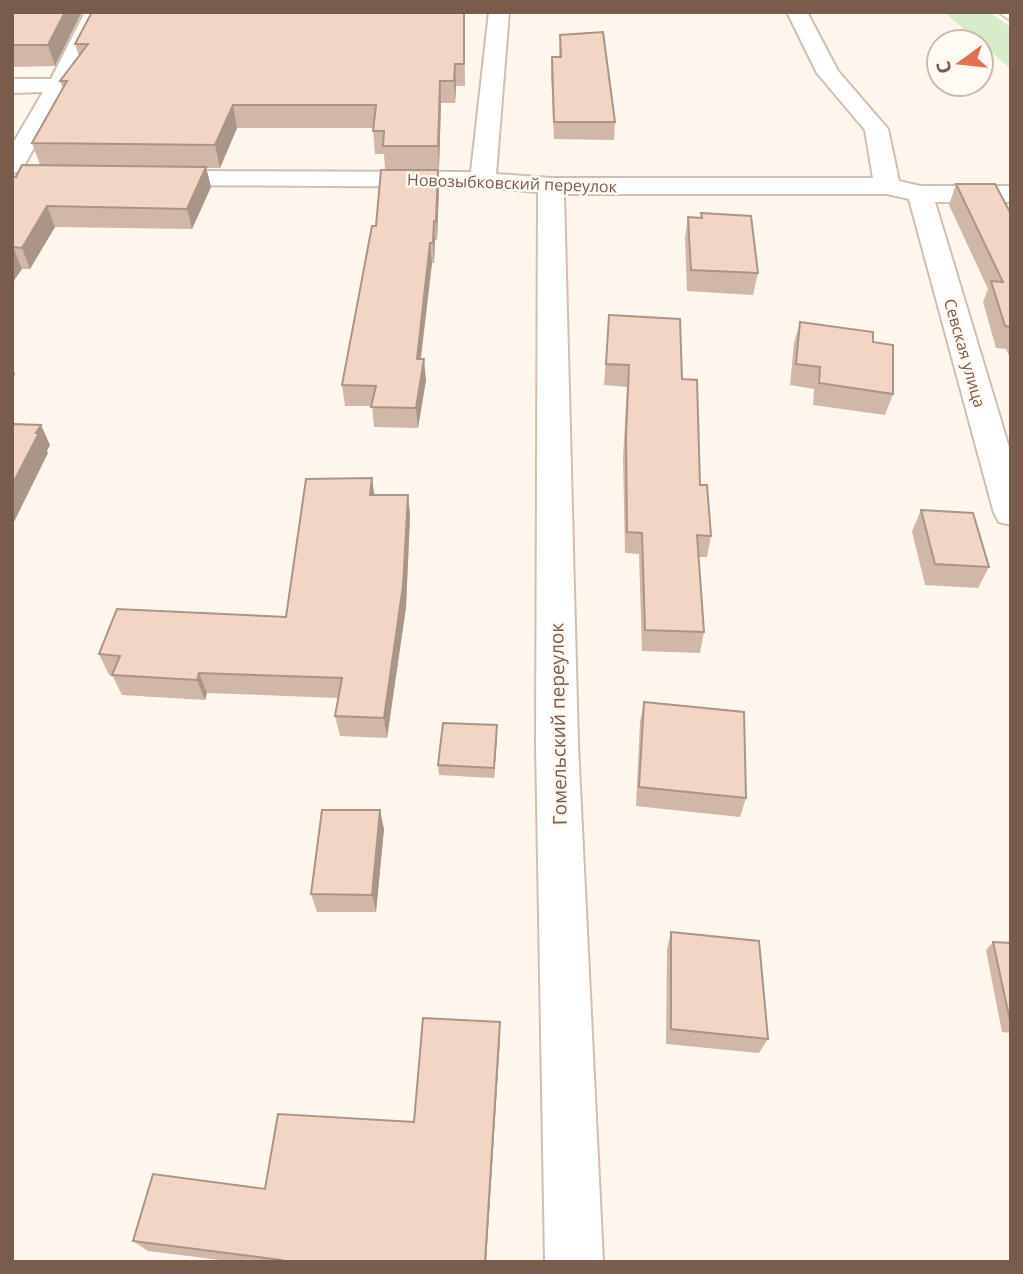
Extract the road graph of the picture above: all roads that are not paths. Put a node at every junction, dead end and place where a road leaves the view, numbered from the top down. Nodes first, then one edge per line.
1 (95, 12) edge
2 (499, 12) edge
3 (797, 12) edge
4 (1003, 12) edge
5 (1011, 18) edge
6 (58, 85) junction
7 (12, 86) edge
8 (12, 166) edge
9 (12, 176) edge
10 (40, 177) edge
11 (137, 177) edge
12 (483, 180) junction
13 (551, 186) junction
14 (887, 186) junction
15 (920, 194) junction
16 (1011, 194) edge
17 (1011, 513) edge
18 (574, 1262) edge

1 - 6 street
2 - 12 street
3 - 14 street
4 - 5 lane
6 - 7 street
6 - 8 street
9 - 10 street
11 - 12 street, Новозыбковский переулок
12 - 13 street, Новозыбковский переулок
13 - 14 street, Новозыбковский переулок
13 - 18 street, Гомельский переулок
14 - 15 street, Новозыбковский переулок
15 - 16 street, Новозыбковский переулок
15 - 17 street, Севская улица

